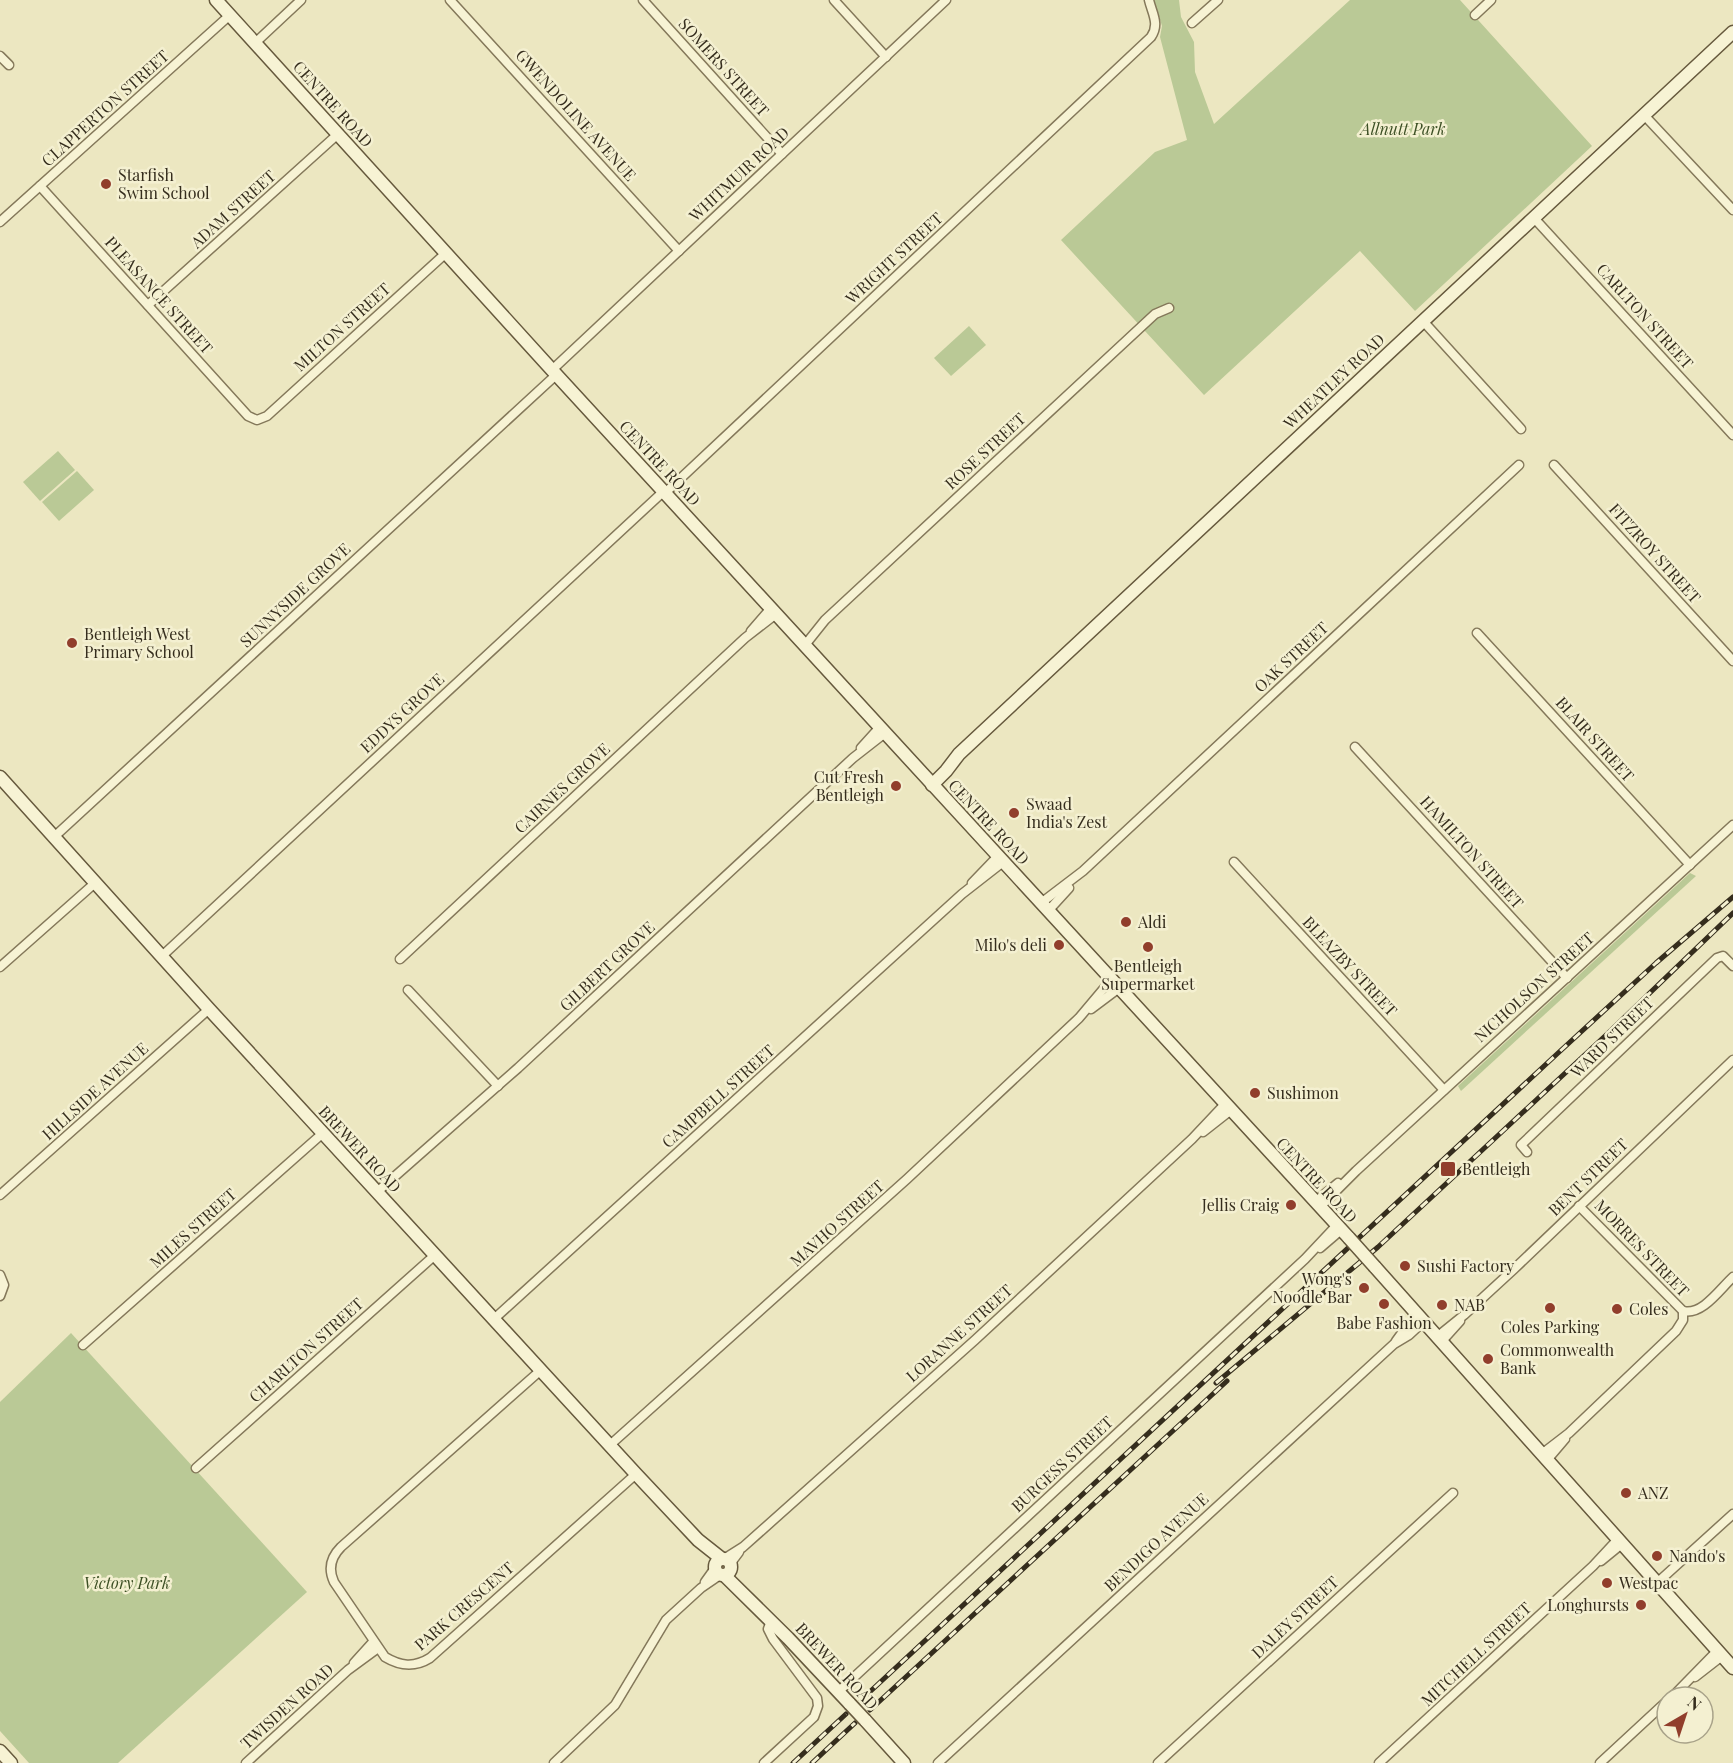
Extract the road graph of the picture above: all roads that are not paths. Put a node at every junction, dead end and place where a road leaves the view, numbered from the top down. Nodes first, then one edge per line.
1 (216, 0) edge
2 (301, 0) edge
3 (450, 0) edge
4 (643, 0) edge
5 (834, 0) edge
6 (946, 0) edge
7 (1149, 0) edge
8 (1218, 0) edge
9 (1491, 0) edge
10 (230, 15) junction
11 (1475, 15) dead end
12 (1192, 23) dead end
13 (1733, 32) edge
14 (255, 43) junction
15 (0, 56) edge
16 (886, 57) junction
17 (9, 65) dead end
18 (1644, 115) junction
19 (338, 134) junction
20 (782, 154) junction
21 (40, 186) junction
22 (1733, 210) edge
23 (1534, 218) junction
24 (0, 222) edge
25 (679, 250) junction
26 (446, 253) junction
27 (148, 305) junction
28 (1169, 308) dead end
29 (1423, 321) junction
30 (554, 372) junction
31 (257, 420) joint
32 (1521, 429) dead end
33 (1733, 435) edge
34 (1520, 465) dead end
35 (1554, 465) dead end
36 (664, 492) junction
37 (774, 611) junction
38 (1477, 633) dead end
39 (802, 642) junction
40 (1733, 661) edge
41 (883, 730) junction
42 (1355, 747) dead end
43 (0, 777) edge
44 (929, 781) junction
45 (1733, 825) edge
46 (54, 837) junction
47 (1000, 859) junction
48 (1234, 862) dead end
49 (1690, 865) junction
50 (95, 883) junction
51 (1044, 907) junction
52 (162, 956) junction
53 (400, 959) dead end
54 (1733, 966) edge
55 (0, 967) edge
56 (1567, 978) junction
57 (1115, 984) junction
58 (408, 990) dead end
59 (209, 1009) junction
60 (1733, 1060) edge
61 (498, 1086) junction
62 (1444, 1090) junction
63 (1228, 1107) junction
64 (323, 1132) junction
65 (1527, 1152) dead end
66 (377, 1192) junction
67 (0, 1195) edge
68 (1318, 1205) junction
69 (1579, 1206) junction
70 (1342, 1231) junction
71 (435, 1255) junction
72 (0, 1275) edge
73 (1733, 1276) edge
74 (2, 1292) edge
75 (1683, 1311) junction
76 (1422, 1318) junction
77 (494, 1319) junction
78 (1440, 1338) junction
79 (83, 1345) dead end
80 (541, 1370) junction
81 (610, 1445) junction
82 (1545, 1456) junction
83 (196, 1468) dead end
84 (636, 1474) junction
85 (1453, 1493) dead end
86 (1733, 1514) edge
87 (1621, 1541) junction
88 (723, 1567) junction
89 (1658, 1582) junction
90 (771, 1621) junction
91 (376, 1645) junction
92 (1720, 1653) junction
93 (1733, 1668) edge
94 (1685, 1685) edge
95 (838, 1692) junction
96 (1655, 1712) edge
97 (0, 1751) edge
98 (12, 1763) edge
99 (246, 1763) edge
100 (554, 1763) edge
101 (764, 1763) edge
102 (904, 1763) edge
103 (938, 1763) edge
104 (1158, 1763) edge
105 (1379, 1763) edge
106 (1600, 1763) edge

1 - 10 street, CENTRE ROAD
2 - 14 street
3 - 25 street, GWENDOLINE AVENUE
4 - 20 street, SOMERS STREET
5 - 16 street
6 - 16 street, WHITMUIR ROAD
7 - 36 street, WRIGHT STREET
8 - 12 street
9 - 11 street
10 - 14 street, CENTRE ROAD
10 - 21 street, CLAPPERTON STREET
13 - 18 street, WHEATLEY ROAD
14 - 19 street, CENTRE ROAD
15 - 17 street
16 - 20 street, WHITMUIR ROAD
18 - 22 street
18 - 23 street, WHEATLEY ROAD
19 - 26 street, CENTRE ROAD
19 - 27 street, ADAM STREET
20 - 25 street, WHITMUIR ROAD
21 - 24 street, CLAPPERTON STREET
21 - 27 street, PLEASANCE STREET
23 - 29 street, WHEATLEY ROAD
23 - 33 street, CARLTON STREET
25 - 30 street, WHITMUIR ROAD
26 - 30 street, CENTRE ROAD
26 - 31 street, MILTON STREET
27 - 31 street, PLEASANCE STREET
28 - 39 street, ROSE STREET
29 - 32 street
29 - 44 street, WHEATLEY ROAD
30 - 36 street, CENTRE ROAD
30 - 46 street, SUNNYSIDE GROVE
34 - 51 street, OAK STREET
35 - 40 street, FITZROY STREET
36 - 37 street, CENTRE ROAD
36 - 52 street, EDDYS GROVE
37 - 39 street, CENTRE ROAD
37 - 53 street, CAIRNES GROVE
38 - 49 street, BLAIR STREET
39 - 41 street, CENTRE ROAD
41 - 44 street, CENTRE ROAD
41 - 61 street, GILBERT GROVE
42 - 56 street, HAMILTON STREET
43 - 46 street, BREWER ROAD
44 - 47 street, CENTRE ROAD
45 - 49 street, NICHOLSON STREET
46 - 50 street, BREWER ROAD
47 - 51 street, CENTRE ROAD
47 - 77 street, CAMPBELL STREET
48 - 62 street, BLEAZBY STREET
49 - 56 street, NICHOLSON STREET
50 - 52 street, BREWER ROAD
50 - 55 street
51 - 57 street, CENTRE ROAD
52 - 59 street, BREWER ROAD
54 - 65 street, WARD STREET
56 - 62 street, NICHOLSON STREET
57 - 63 street, CENTRE ROAD
57 - 81 street, MAVHO STREET
58 - 61 street
59 - 64 street, BREWER ROAD
59 - 67 street, HILLSIDE AVENUE
60 - 69 street, BENT STREET
61 - 66 street, GILBERT GROVE
62 - 68 street, NICHOLSON STREET
63 - 68 street, CENTRE ROAD
63 - 88 street, LORANNE STREET
64 - 66 street, BREWER ROAD
64 - 79 street, MILES STREET
66 - 71 street, BREWER ROAD
68 - 70 street, CENTRE ROAD
69 - 75 street, MORRES STREET
69 - 78 street, BENT STREET
70 - 76 street, CENTRE ROAD, bridge
70 - 95 street, BURGESS STREET
71 - 77 street, BREWER ROAD
71 - 83 street, CHARLTON STREET
72 - 74 street
73 - 75 street
75 - 82 street
76 - 78 street, CENTRE ROAD
76 - 103 street, BENDIGO AVENUE
77 - 80 street, BREWER ROAD
78 - 82 street, CENTRE ROAD
80 - 81 street, BREWER ROAD
80 - 91 street, PARK CRESCENT
81 - 84 street, BREWER ROAD
82 - 87 street, CENTRE ROAD
84 - 88 street, BREWER ROAD
84 - 91 street, PARK CRESCENT
85 - 104 street, DALEY STREET
86 - 89 street
87 - 89 street, CENTRE ROAD
87 - 105 street, MITCHELL STREET
88 - 90 street, BREWER ROAD
88 - 100 street, LORANNE STREET
89 - 92 street, CENTRE ROAD
90 - 95 street, BREWER ROAD
90 - 101 street
91 - 99 street, TWISDEN ROAD
92 - 93 street, CENTRE ROAD
92 - 94 street
95 - 102 street, BREWER ROAD, bridge
96 - 106 street
97 - 98 street

